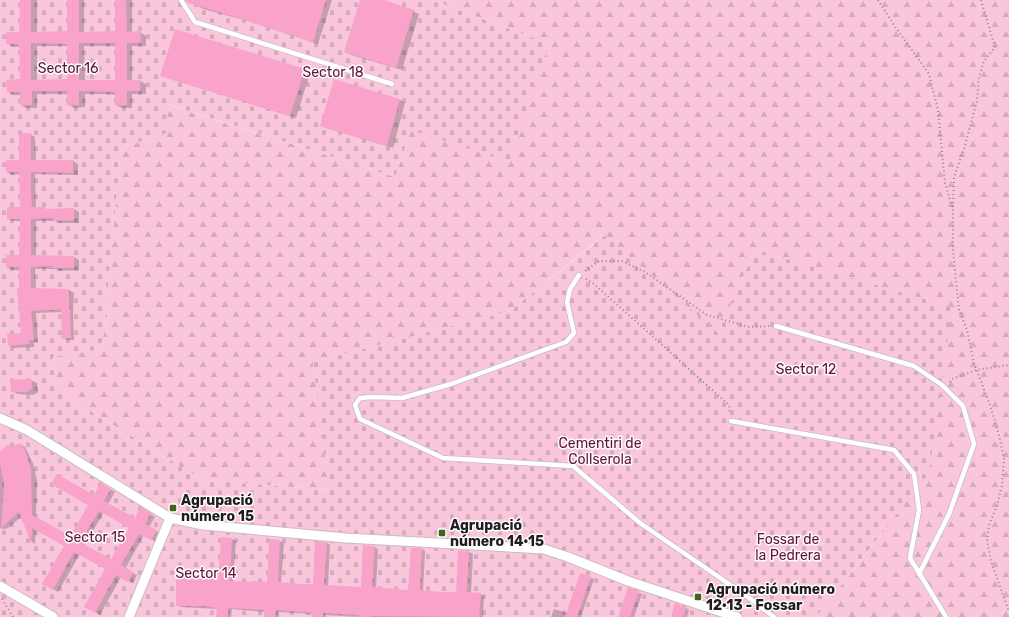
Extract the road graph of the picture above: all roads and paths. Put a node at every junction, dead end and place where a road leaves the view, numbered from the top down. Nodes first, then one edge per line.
1 (181, 0) edge
2 (878, 0) edge
3 (980, 0) edge
4 (392, 84) dead end
5 (953, 210) junction
6 (578, 275) junction
7 (776, 326) joint
8 (1009, 365) edge
9 (976, 370) junction
10 (945, 388) junction
11 (0, 418) edge
12 (732, 421) joint
13 (170, 518) junction
14 (919, 574) junction
15 (0, 586) edge
16 (0, 597) edge
17 (1009, 612) edge
18 (13, 617) edge
19 (53, 617) edge
20 (129, 617) edge
21 (737, 617) edge
22 (774, 617) edge
23 (946, 617) edge

1 - 4 lane
2 - 5 path
3 - 5 path
5 - 9 path
6 - 7 path
6 - 12 path
6 - 22 lane
7 - 10 lane
8 - 9 path
9 - 10 path
9 - 17 path
10 - 14 lane
11 - 13 street
12 - 14 lane
13 - 20 street
13 - 21 street
14 - 23 lane
15 - 19 street
16 - 18 path

